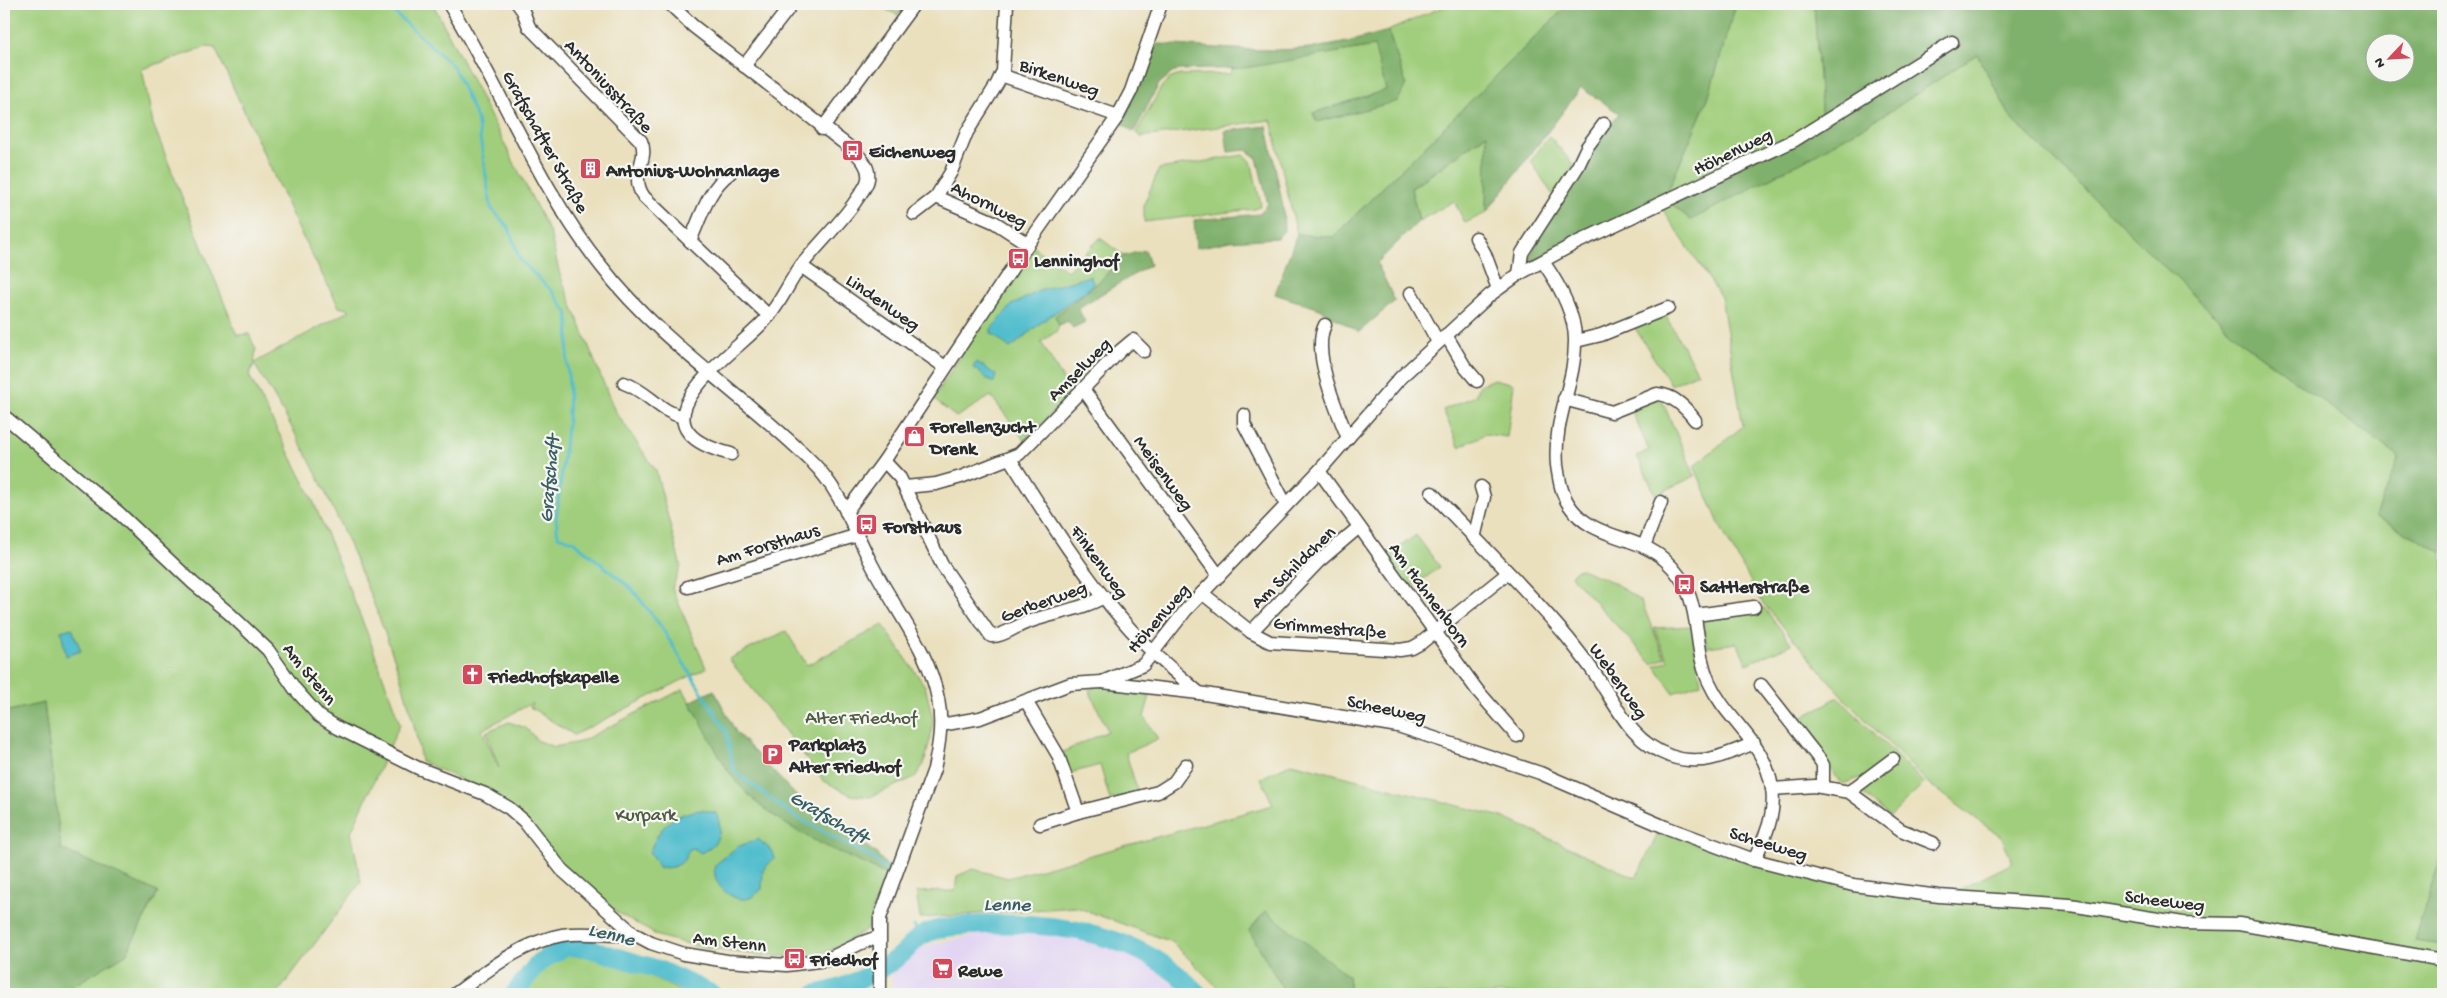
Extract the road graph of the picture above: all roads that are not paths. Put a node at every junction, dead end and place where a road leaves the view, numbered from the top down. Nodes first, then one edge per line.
1 (450, 4) edge
2 (518, 4) edge
3 (670, 4) edge
4 (792, 4) edge
5 (914, 4) edge
6 (1007, 4) edge
7 (1162, 4) edge
8 (1952, 42) dead end
9 (744, 66) junction
10 (1001, 75) junction
11 (1118, 116) junction
12 (1604, 124) dead end
13 (822, 128) junction
14 (730, 174) dead end
15 (936, 197) junction
16 (914, 214) dead end
17 (1476, 238) dead end
18 (690, 241) junction
19 (1028, 244) junction
20 (1544, 263) junction
21 (802, 266) junction
22 (1519, 274) junction
23 (1498, 289) junction
24 (1411, 293) dead end
25 (1668, 308) dead end
26 (769, 316) junction
27 (1325, 326) dead end
28 (1442, 338) junction
29 (1576, 341) junction
30 (1144, 351) dead end
31 (945, 367) junction
32 (708, 373) junction
33 (1477, 381) dead end
34 (624, 383) dead end
35 (1083, 389) junction
36 (1564, 399) junction
37 (1244, 415) dead end
38 (4, 416) edge
39 (683, 416) junction
40 (1695, 420) dead end
41 (1348, 438) junction
42 (731, 454) dead end
43 (1010, 459) junction
44 (884, 461) junction
45 (1319, 471) junction
46 (905, 487) junction
47 (1481, 487) dead end
48 (1432, 493) dead end
49 (1661, 502) dead end
50 (1286, 505) junction
51 (846, 512) junction
52 (1359, 527) junction
53 (858, 535) junction
54 (1474, 538) junction
55 (1644, 546) junction
56 (1508, 573) junction
57 (1219, 576) junction
58 (688, 587) dead end
59 (1202, 593) junction
60 (1104, 597) junction
61 (1754, 607) dead end
62 (1696, 615) junction
63 (1434, 630) junction
64 (1251, 632) junction
65 (1153, 653) junction
66 (1102, 682) junction
67 (1761, 685) dead end
68 (1199, 692) junction
69 (1026, 701) junction
70 (940, 725) junction
71 (1517, 736) dead end
72 (1754, 743) junction
73 (1893, 759) dead end
74 (1186, 765) dead end
75 (1823, 787) junction
76 (1772, 789) junction
77 (1850, 792) junction
78 (1078, 812) junction
79 (1040, 824) dead end
80 (1933, 843) dead end
81 (1754, 860) junction
82 (634, 934) junction
83 (878, 942) junction
84 (2443, 960) edge
85 (455, 994) edge
86 (880, 994) edge

1 - 32 street, Grafschafter Straße
2 - 18 street, Antoniusstraße
3 - 9 street
4 - 9 street
5 - 13 street
6 - 10 street, Birkenweg
7 - 11 street
8 - 20 street, Höhenweg
9 - 13 street
10 - 11 street, Birkenweg
10 - 15 street, Ahornweg
11 - 19 street
12 - 22 street
13 - 21 street
14 - 18 street
15 - 16 street, Ahornweg
15 - 19 street, Ahornweg
17 - 23 street
18 - 26 street, Antoniusstraße
19 - 31 street
20 - 22 street, Höhenweg
20 - 29 street
21 - 26 street
21 - 31 street, Lindenweg
22 - 23 street, Höhenweg
23 - 28 street, Höhenweg
24 - 28 street
25 - 29 street
26 - 32 street
27 - 41 street
28 - 33 street
28 - 41 street, Höhenweg
29 - 36 street
30 - 35 street, Amselweg
31 - 44 street
32 - 39 street
32 - 51 street, Grafschafter Straße
34 - 39 street
35 - 43 street, Amselweg
35 - 57 street, Meisenweg
36 - 40 street
36 - 55 street
37 - 50 street
38 - 82 street, Am Stenn
39 - 42 street
41 - 45 street, Höhenweg
43 - 46 street, Amselweg
43 - 60 street, Finkenweg
44 - 46 street, Gerberweg
44 - 51 street
45 - 50 street, Höhenweg
45 - 52 street, Am Hahnenborn
46 - 60 street, Gerberweg
47 - 54 street
48 - 54 street, Weberweg
49 - 55 street
50 - 57 street, Höhenweg
51 - 53 street, Grafschafter Straße
52 - 63 street, Am Hahnenborn
52 - 64 street, Am Schildchen
53 - 58 street, Am Forsthaus
53 - 70 street, Grafschafter Straße
54 - 56 street, Weberweg
55 - 62 street
56 - 63 street
56 - 72 street, Weberweg
57 - 59 street, Höhenweg
59 - 64 street, Grimmestraße
59 - 65 street, Höhenweg
60 - 65 street, Finkenweg
61 - 62 street
62 - 72 street
63 - 64 street, Grimmestraße
63 - 71 street, Am Hahnenborn
65 - 66 street, Höhenweg
65 - 68 street, Finkenweg
66 - 68 street, Scheeweg
66 - 69 street, Höhenweg
67 - 75 street
68 - 81 street, Scheeweg
69 - 70 street, Höhenweg
69 - 78 street
70 - 83 street, Grafschafter Straße
72 - 76 street
73 - 77 street
74 - 78 street
75 - 76 street
75 - 77 street
76 - 81 street
77 - 80 street
78 - 79 street
81 - 84 street, Scheeweg
82 - 83 street, Am Stenn
82 - 85 street, Am Stenn
83 - 86 street, Grafschafter Straße

